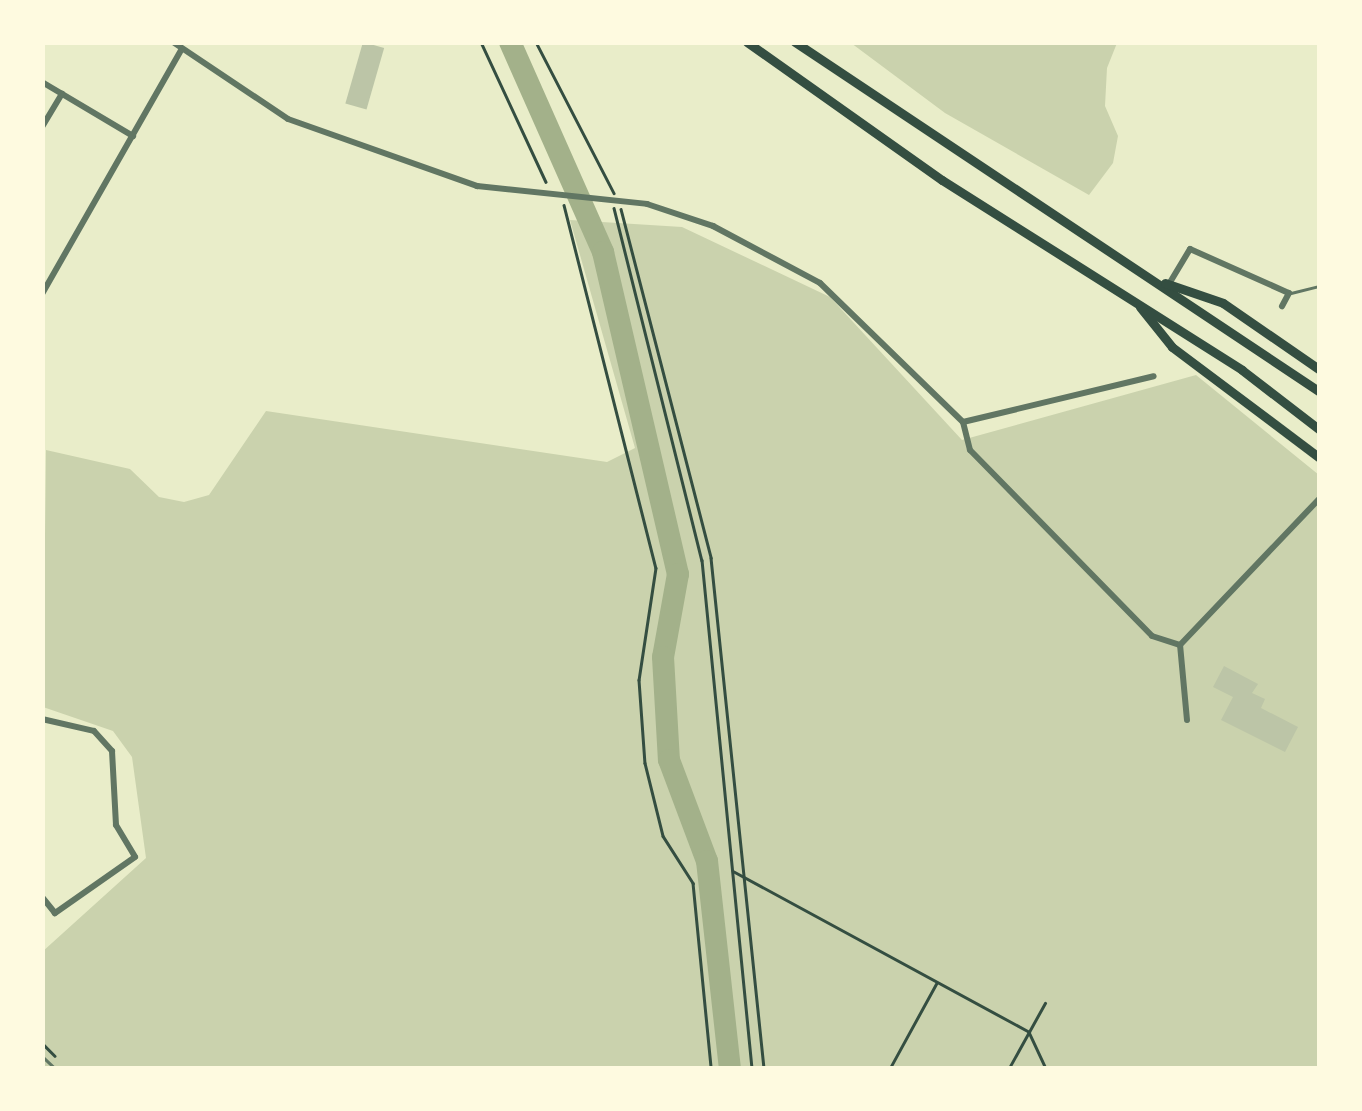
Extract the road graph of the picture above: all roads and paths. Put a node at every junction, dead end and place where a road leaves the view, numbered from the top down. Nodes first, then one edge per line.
1 (173, 42) edge
2 (482, 42) edge
3 (536, 42) edge
4 (747, 42) edge
5 (796, 42) edge
6 (182, 49) junction
7 (42, 82) edge
8 (62, 94) junction
9 (42, 127) edge
10 (133, 136) junction
11 (558, 198) junction
12 (616, 202) junction
13 (1148, 277) junction
14 (1169, 284) junction
15 (1320, 286) edge
16 (1289, 293) junction
17 (42, 294) edge
18 (1136, 301) junction
19 (1282, 306) dead end
20 (1320, 370) edge
21 (1154, 376) dead end
22 (1320, 392) edge
23 (963, 422) junction
24 (1320, 430) edge
25 (1320, 458) edge
26 (1320, 498) edge
27 (1180, 645) junction
28 (42, 719) edge
29 (1187, 720) dead end
30 (733, 871) junction
31 (743, 876) junction
32 (42, 897) edge
33 (937, 982) junction
34 (1045, 1004) dead end
35 (1028, 1032) junction
36 (42, 1043) edge
37 (42, 1056) edge
38 (55, 1068) edge
39 (66, 1068) edge
40 (711, 1068) edge
41 (752, 1068) edge
42 (764, 1068) edge
43 (890, 1068) edge
44 (1008, 1068) edge
45 (1046, 1068) edge

1 - 6 street
2 - 11 path
3 - 12 path
4 - 18 main road
5 - 13 main road
6 - 10 street
6 - 11 street
7 - 8 street
8 - 9 street
8 - 10 street
10 - 17 street
11 - 12 street
11 - 40 path
12 - 23 street
12 - 30 path
12 - 31 path
13 - 14 main road
13 - 22 main road
14 - 16 street
14 - 20 main road
15 - 16 lane
16 - 19 street
18 - 24 main road
18 - 25 main road
21 - 23 street
23 - 27 street
26 - 27 street
27 - 29 street
28 - 32 street
30 - 31 path
30 - 41 path
31 - 33 path
31 - 42 path
33 - 35 path
33 - 43 path
34 - 35 path
35 - 44 path
35 - 45 path
36 - 39 path
37 - 38 lane

